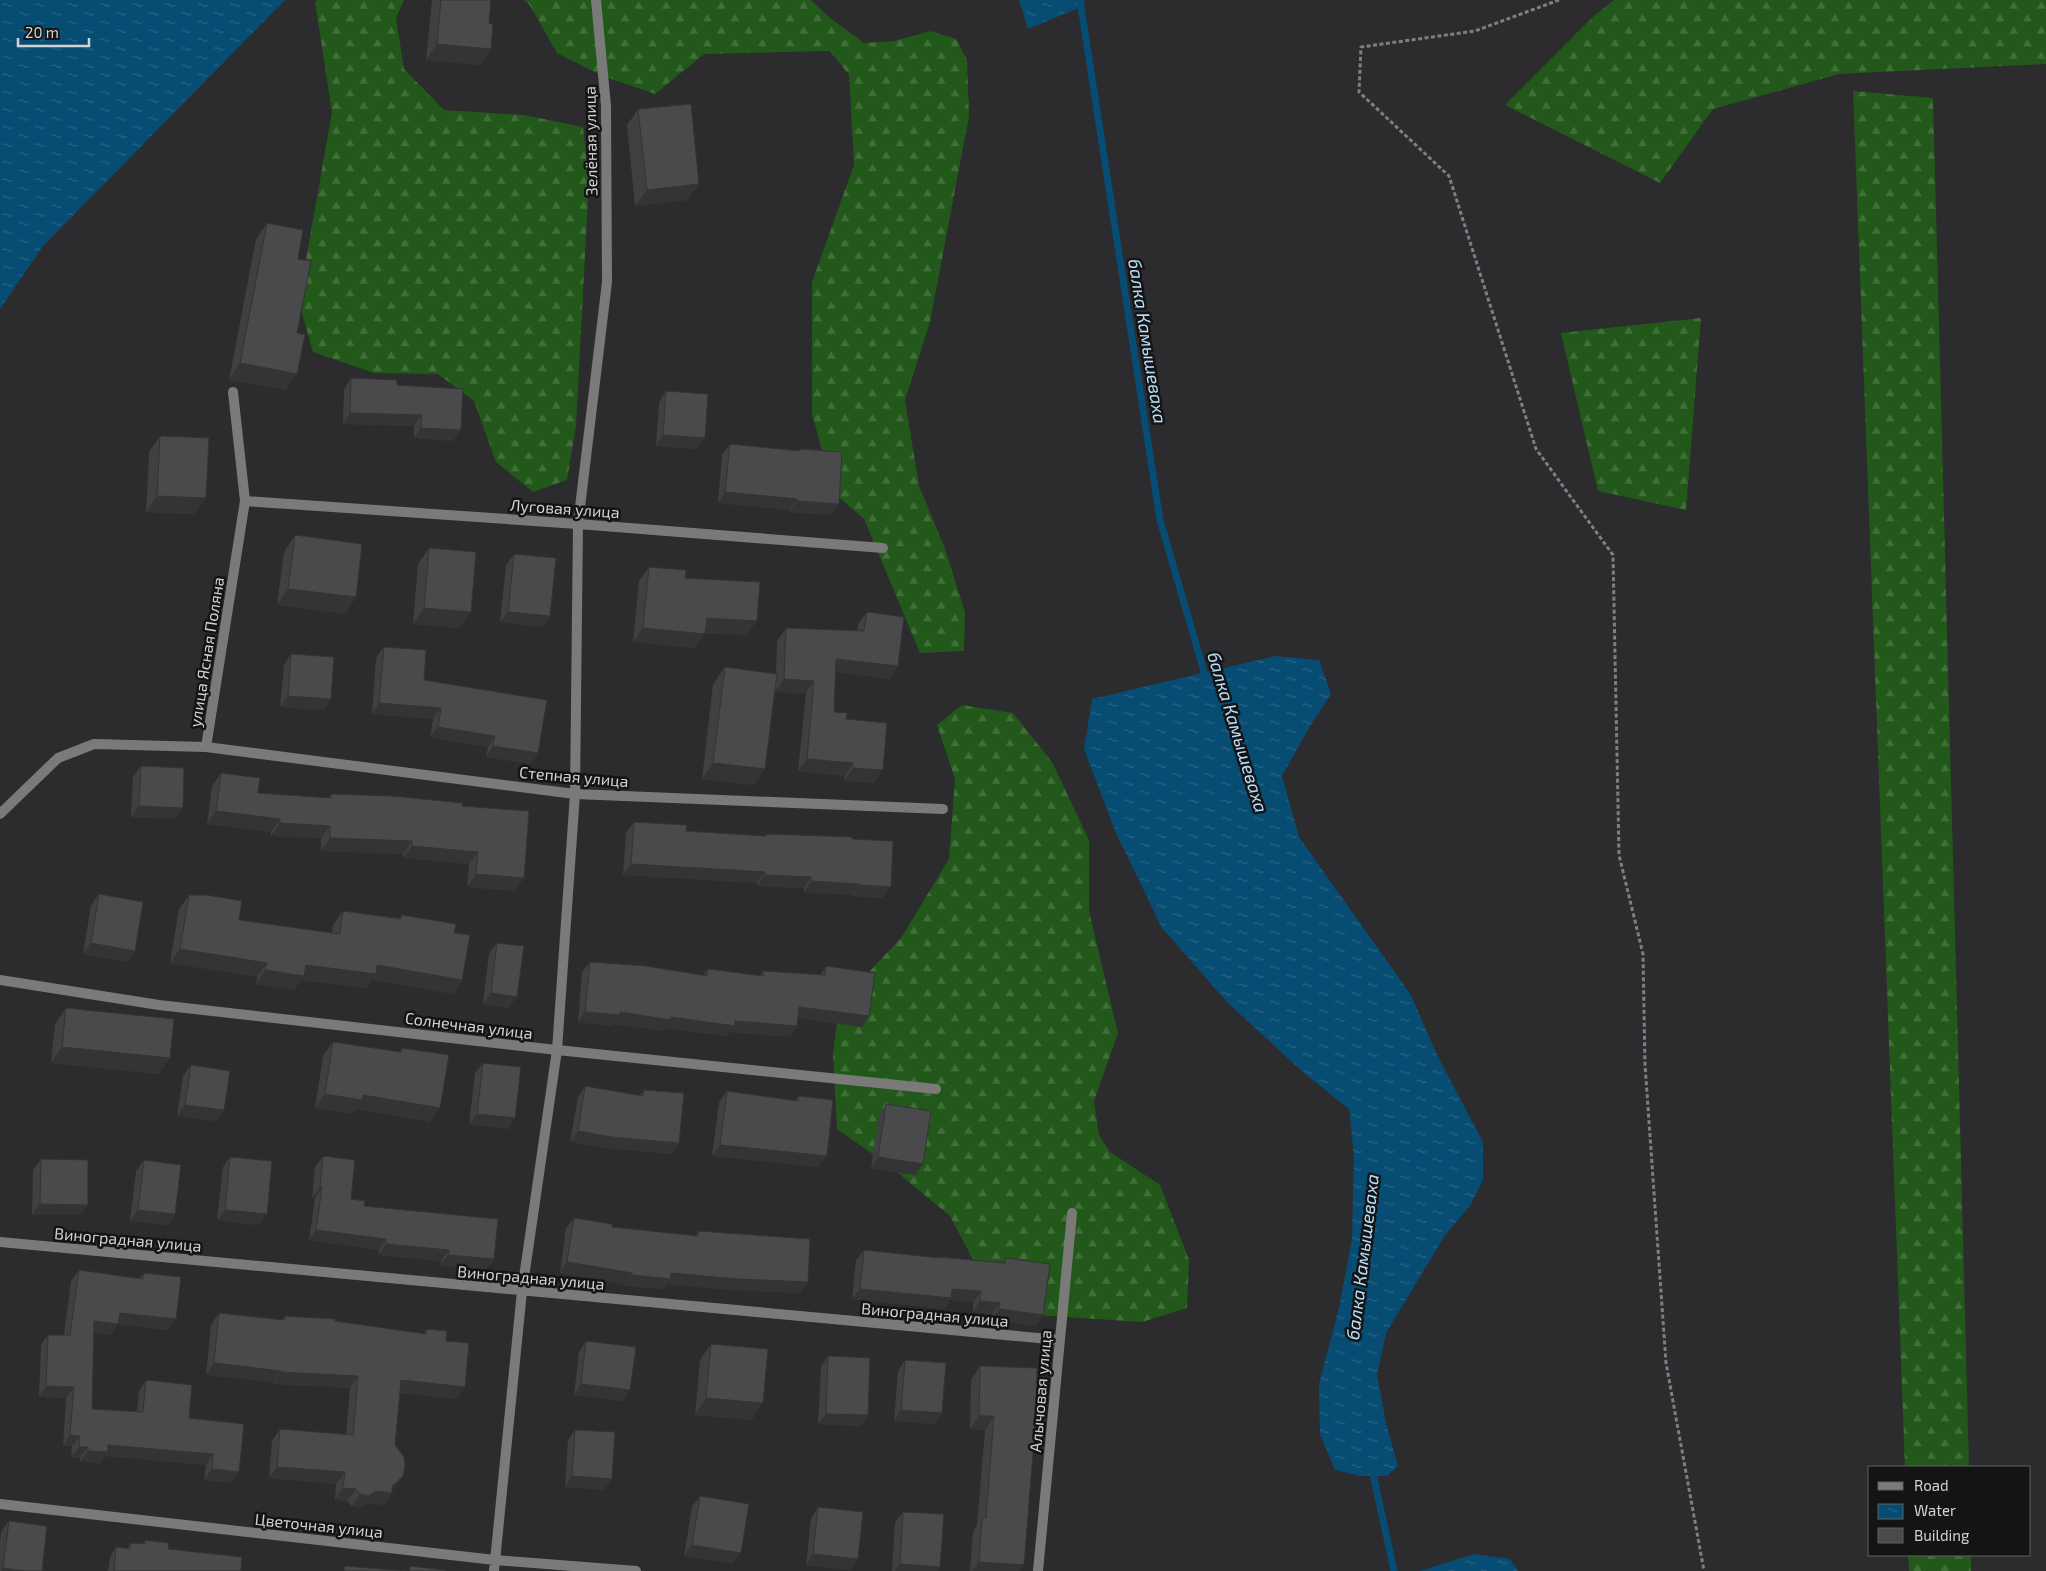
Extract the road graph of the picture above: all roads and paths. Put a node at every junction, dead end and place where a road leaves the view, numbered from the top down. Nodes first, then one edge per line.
1 (596, 0) edge
2 (1559, 0) edge
3 (233, 392) dead end
4 (245, 501) junction
5 (578, 524) junction
6 (883, 548) dead end
7 (206, 747) junction
8 (575, 794) junction
9 (943, 809) dead end
10 (0, 814) edge
11 (0, 980) edge
12 (557, 1050) junction
13 (936, 1089) dead end
14 (1072, 1213) dead end
15 (0, 1242) edge
16 (522, 1291) junction
17 (1060, 1340) junction
18 (0, 1504) edge
19 (496, 1560) junction
20 (494, 1571) edge
21 (636, 1571) edge
22 (1038, 1571) edge
23 (1704, 1571) edge

1 - 5 street, Зелёная улица
2 - 23 path
3 - 4 street, улица Ясная Поляна
4 - 5 street, Луговая улица
4 - 7 street, улица Ясная Поляна
5 - 6 street, Луговая улица
5 - 8 street, Зелёная улица
7 - 8 street, Степная улица
7 - 10 street, улица Ясная Поляна
8 - 9 street, Степная улица
8 - 12 street, Зелёная улица
11 - 12 street, Солнечная улица
12 - 13 street, Солнечная улица
12 - 16 street, Зелёная улица
14 - 17 street, Алычовая улица
15 - 16 street, Виноградная улица
16 - 17 street, Виноградная улица
16 - 19 street, Зелёная улица
17 - 22 street, Алычовая улица
18 - 19 street, Цветочная улица
19 - 20 street, Зелёная улица
19 - 21 street, Цветочная улица

